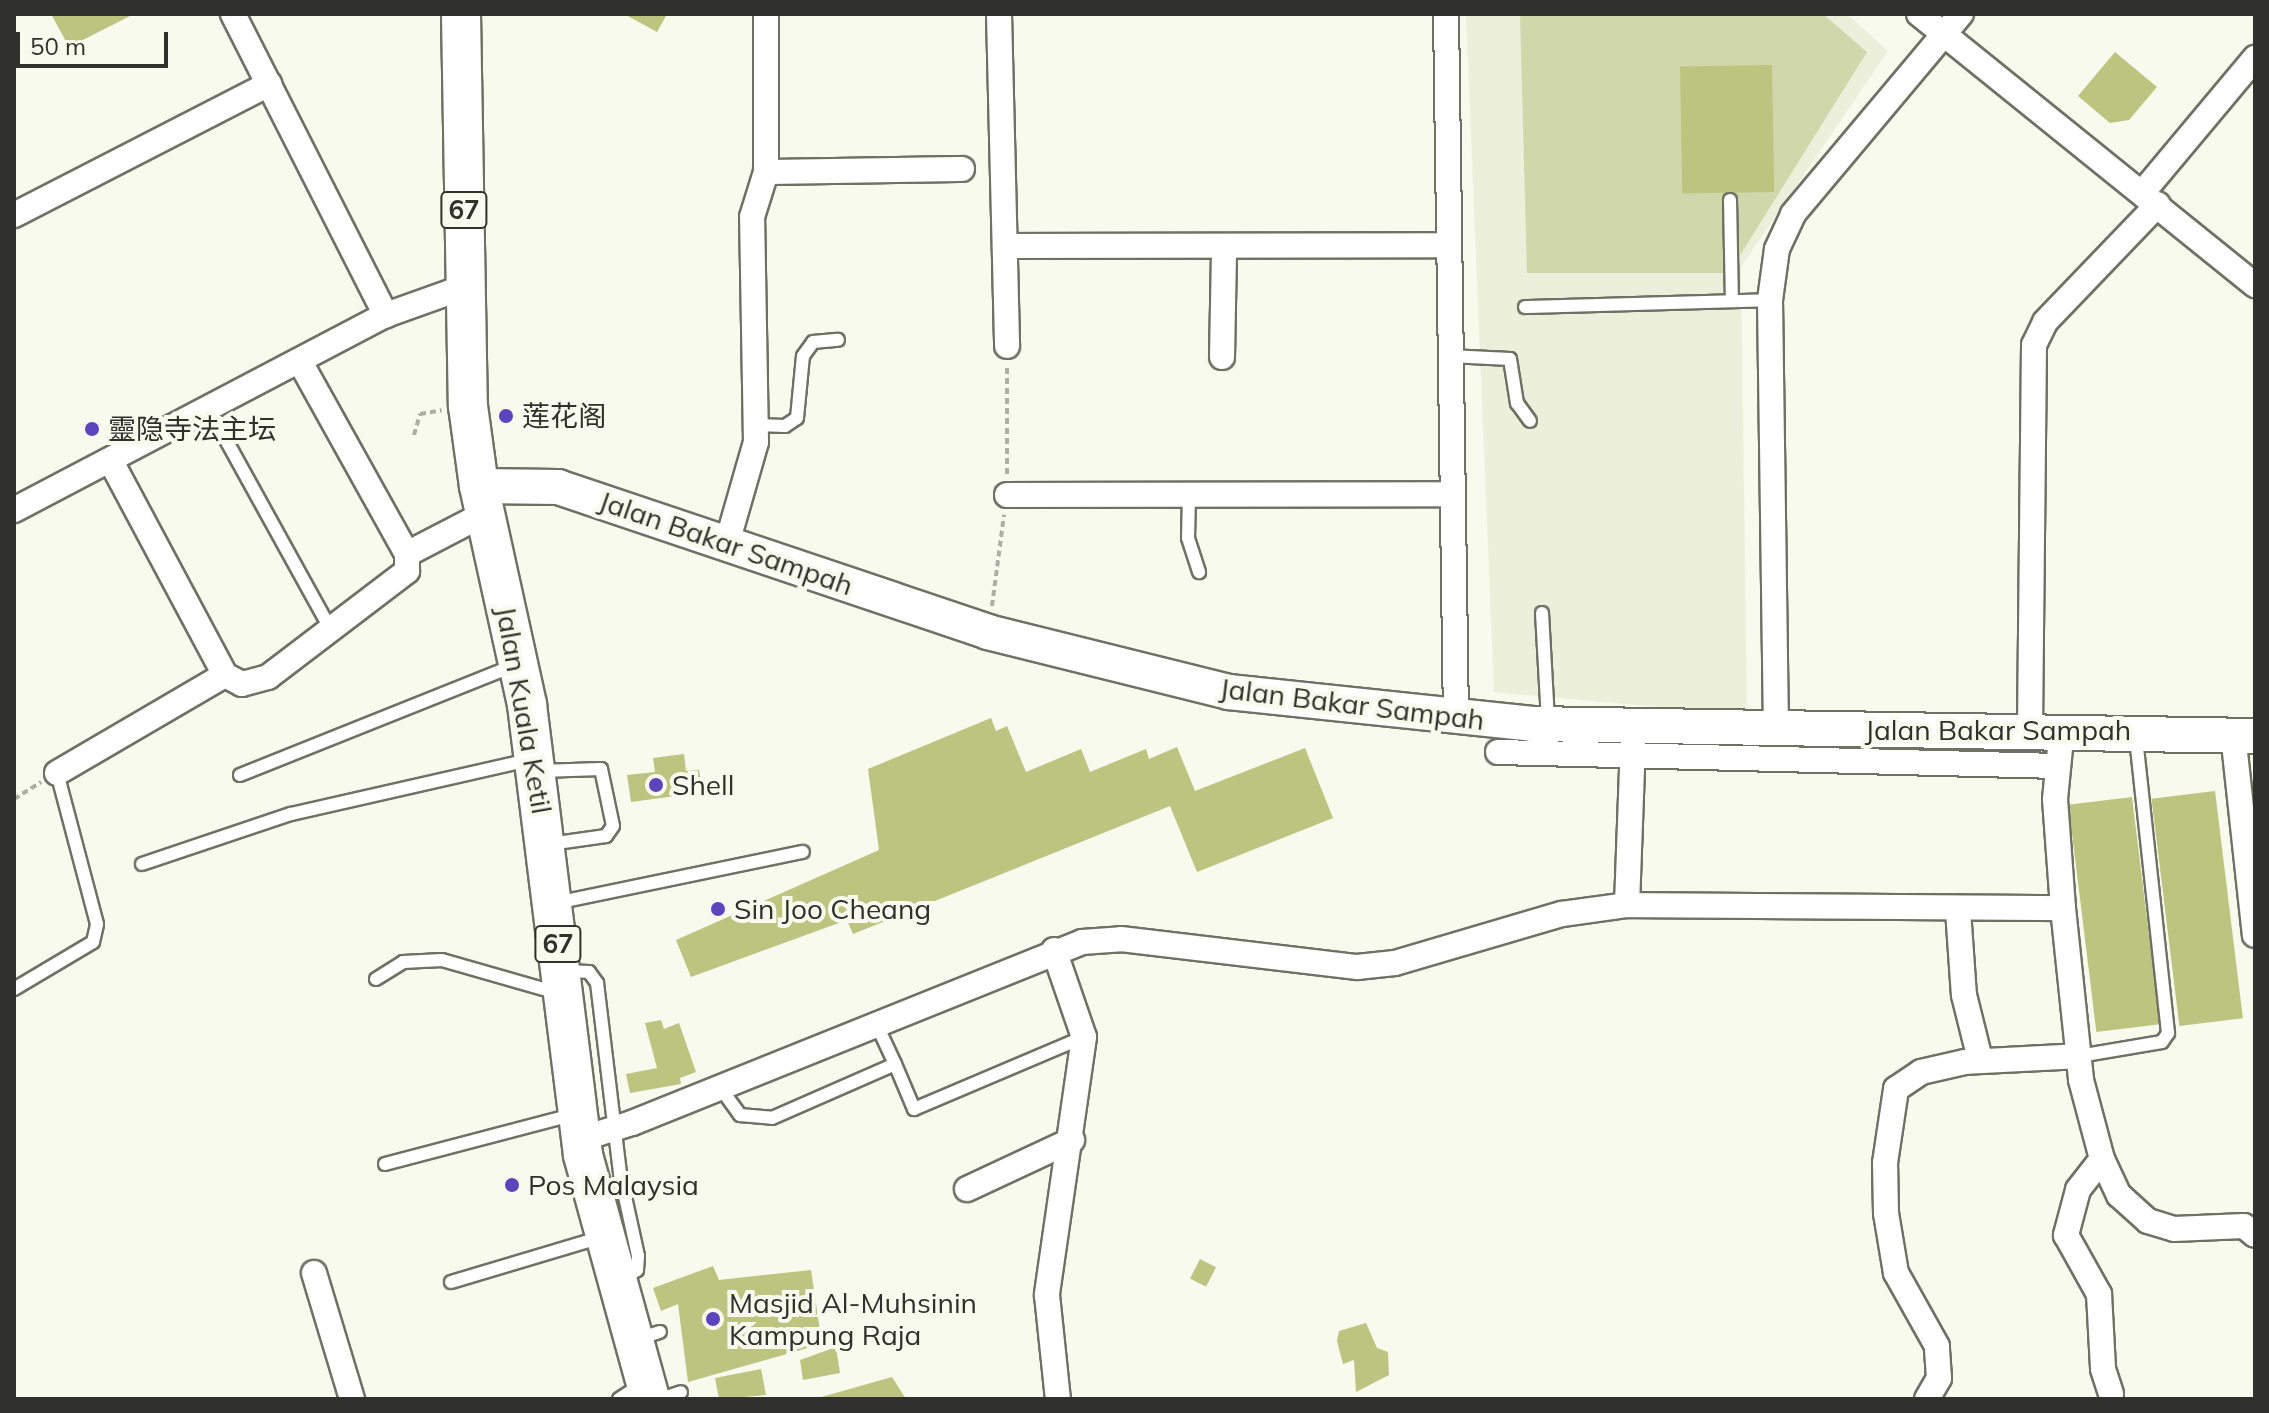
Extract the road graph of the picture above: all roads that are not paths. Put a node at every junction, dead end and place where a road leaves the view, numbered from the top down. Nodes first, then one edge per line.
1 (233, 14) edge
2 (461, 14) edge
3 (766, 14) edge
4 (999, 14) edge
5 (1446, 14) edge
6 (1919, 14) edge
7 (1961, 14) edge
8 (1943, 35) junction
9 (2255, 58) edge
10 (269, 84) junction
11 (962, 169) dead end
12 (766, 172) junction
13 (2151, 198) junction
14 (1730, 200) dead end
15 (14, 215) edge
16 (1449, 245) junction
17 (1006, 246) junction
18 (1224, 248) junction
19 (2255, 285) edge
20 (464, 287) junction
21 (1770, 300) junction
22 (1732, 301) junction
23 (1525, 307) dead end
24 (386, 315) junction
25 (838, 340) dead end
26 (1007, 346) road end
27 (1449, 356) junction
28 (1222, 357) dead end
29 (300, 362) junction
30 (209, 409) junction
31 (1530, 421) dead end
32 (756, 425) junction
33 (110, 460) junction
34 (1451, 494) junction
35 (1007, 495) road end
36 (1189, 495) junction
37 (481, 500) junction
38 (14, 510) edge
39 (727, 543) junction
40 (407, 554) junction
41 (1199, 572) dead end
42 (1542, 613) dead end
43 (332, 631) junction
44 (518, 664) junction
45 (225, 675) junction
46 (1456, 719) junction
47 (1548, 725) junction
48 (2046, 728) junction
49 (1776, 730) junction
50 (2135, 731) junction
51 (2244, 735) edge
52 (1633, 742) junction
53 (1498, 752) dead end
54 (536, 765) junction
55 (2057, 766) junction
56 (57, 773) joint
57 (240, 775) dead end
58 (2246, 788) edge
59 (548, 845) junction
60 (803, 852) dead end
61 (142, 864) dead end
62 (2251, 884) edge
63 (554, 904) junction
64 (1627, 905) junction
65 (2063, 908) junction
66 (1958, 910) junction
67 (2255, 935) edge
68 (1054, 950) junction
69 (376, 979) dead end
70 (563, 983) junction
71 (14, 989) edge
72 (875, 1020) junction
73 (1084, 1037) junction
74 (2079, 1056) junction
75 (1980, 1059) junction
76 (895, 1064) junction
77 (719, 1086) junction
78 (591, 1128) junction
79 (1072, 1140) junction
80 (2102, 1159) junction
81 (385, 1164) dead end
82 (604, 1177) junction
83 (967, 1189) dead end
84 (2255, 1235) edge
85 (602, 1237) junction
86 (314, 1273) dead end
87 (451, 1282) dead end
88 (614, 1283) junction
89 (651, 1394) edge
90 (2111, 1394) dead end
91 (352, 1399) edge
92 (1058, 1399) edge
93 (1927, 1399) edge

1 - 10 street
2 - 20 main road, Jalan Kuala Ketil / 67
3 - 12 street
4 - 17 street
5 - 16 street
6 - 8 street
7 - 8 street
8 - 13 street
8 - 21 street
9 - 13 street
10 - 15 street
10 - 24 street
11 - 12 street
12 - 32 street
13 - 19 street
13 - 48 street
14 - 22 lane
16 - 18 street
16 - 27 street
17 - 18 street
17 - 26 street
18 - 28 street
20 - 24 street
20 - 37 main road, Jalan Kuala Ketil / 67
21 - 22 lane
21 - 49 street
22 - 23 lane
24 - 29 street
25 - 32 lane
27 - 31 lane
27 - 34 street
29 - 30 street
29 - 40 street
30 - 33 street
30 - 43 lane
32 - 39 street
33 - 38 street
33 - 45 street
34 - 36 street
34 - 46 street
35 - 36 street
36 - 41 lane
37 - 39 main road, Jalan Bakar Sampah
37 - 40 street
37 - 44 main road, Jalan Kuala Ketil / 67
39 - 46 main road, Jalan Bakar Sampah
40 - 43 street
42 - 47 lane
43 - 45 street
44 - 54 main road, Jalan Kuala Ketil / 67
44 - 57 lane
45 - 56 street
46 - 47 main road, Jalan Bakar Sampah
47 - 52 main road, Jalan Bakar Sampah
48 - 49 main road, Jalan Bakar Sampah
48 - 50 main road, Jalan Bakar Sampah
48 - 55 street
49 - 52 main road, Jalan Bakar Sampah
50 - 51 main road, Jalan Bakar Sampah
50 - 74 lane
51 - 58 street
52 - 53 street
52 - 55 street
52 - 64 street
54 - 59 main road, Jalan Kuala Ketil / 67
54 - 59 lane
54 - 61 lane
55 - 65 street
56 - 71 lane
58 - 62 street
59 - 63 main road, Jalan Kuala Ketil / 67
60 - 63 lane
62 - 67 street
63 - 70 main road, Jalan Kuala Ketil / 67
64 - 66 street
64 - 68 street
65 - 66 street
65 - 74 street
66 - 75 street
68 - 72 street
68 - 73 street
69 - 70 lane
70 - 78 main road, Jalan Kuala Ketil / 67
72 - 76 lane
72 - 77 street
73 - 76 lane
73 - 79 street
74 - 75 street
74 - 80 street
75 - 93 street
76 - 77 lane
77 - 78 street
78 - 81 lane
78 - 82 main road, Jalan Kuala Ketil / 67
79 - 83 street
79 - 92 street
80 - 84 street
80 - 90 street
82 - 85 main road, Jalan Kuala Ketil / 67
82 - 88 lane
85 - 87 lane
85 - 88 main road, Jalan Kuala Ketil / 67
86 - 91 street
88 - 89 main road, Jalan Kuala Ketil / 67

